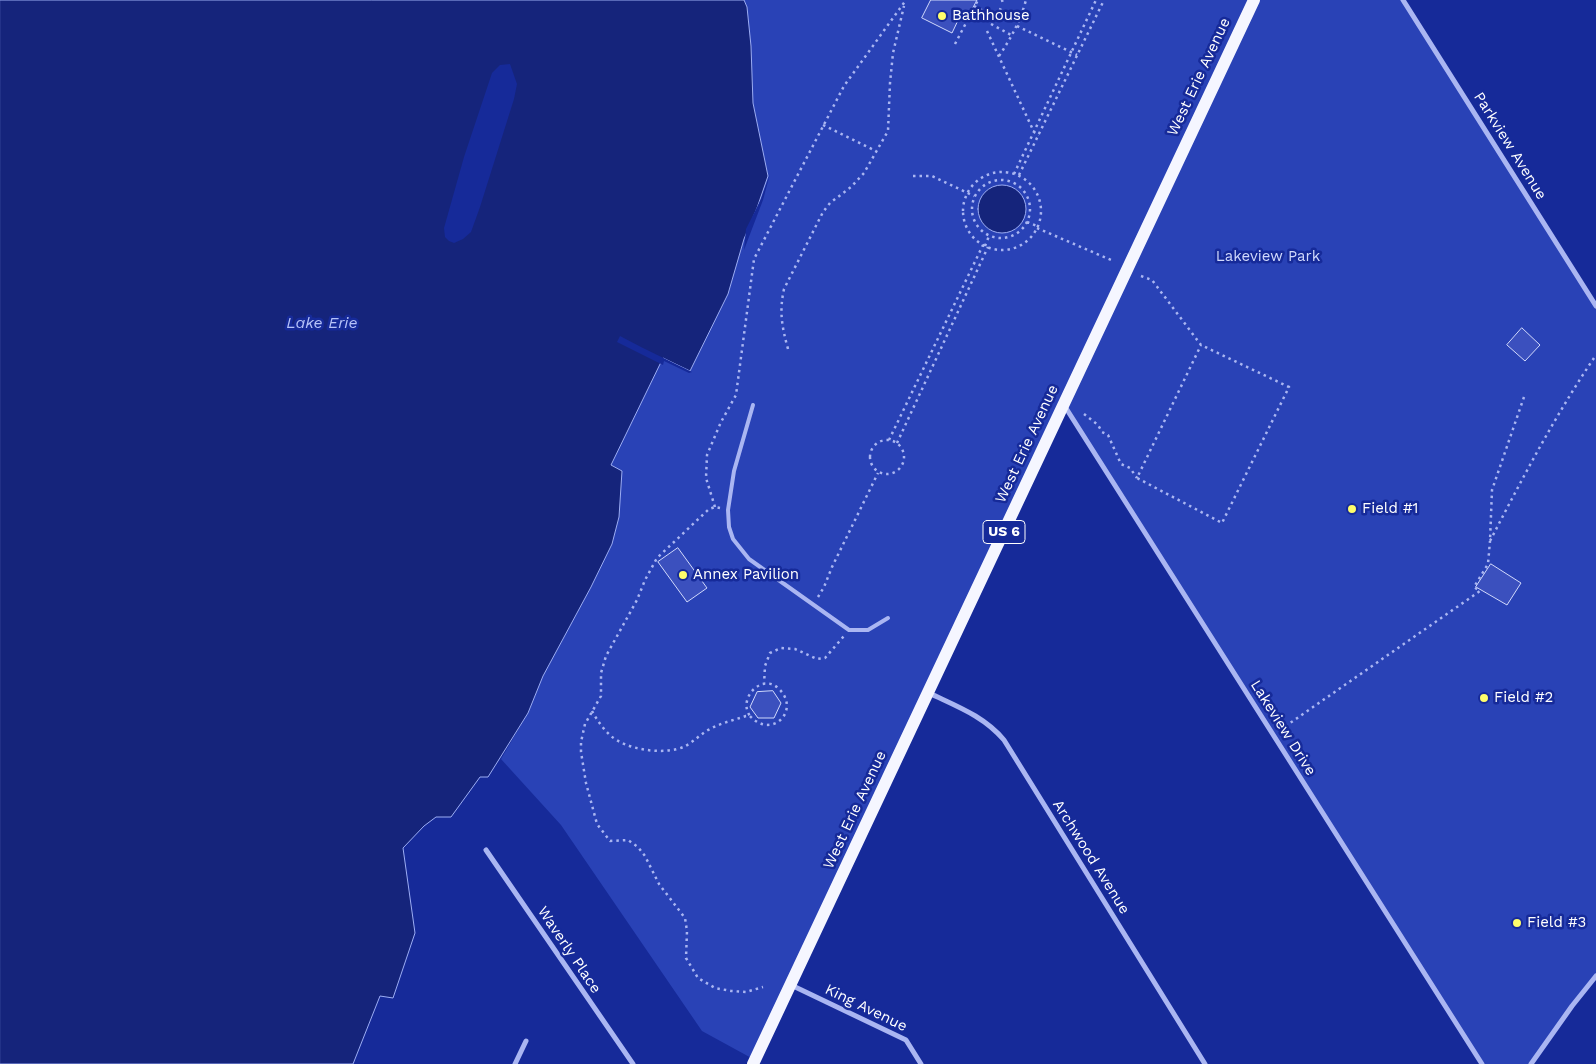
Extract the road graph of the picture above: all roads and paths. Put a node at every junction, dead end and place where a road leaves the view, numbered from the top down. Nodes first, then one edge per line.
1 (906, 0) edge
2 (978, 0) edge
3 (1026, 0) edge
4 (1096, 0) edge
5 (1104, 0) edge
6 (1254, 0) edge
7 (1403, 0) edge
8 (904, 4) junction
9 (974, 6) junction
10 (999, 9) dead end
11 (1091, 11) junction
12 (1097, 14) junction
13 (995, 17) dead end
14 (1022, 18) junction
15 (991, 24) dead end
16 (1017, 26) junction
17 (987, 30) dead end
18 (1013, 36) junction
19 (955, 44) dead end
20 (1072, 52) junction
21 (1078, 55) junction
22 (998, 56) junction
23 (1052, 93) junction
24 (1057, 96) junction
25 (823, 125) junction
26 (1034, 132) junction
27 (1039, 135) junction
28 (876, 151) junction
29 (1017, 175) junction
30 (913, 176) dead end
31 (1014, 182) junction
32 (968, 193) junction
33 (975, 197) junction
34 (1028, 222) junction
35 (1037, 227) junction
36 (989, 236) junction
37 (985, 246) junction
38 (1111, 260) dead end
39 (1141, 276) dead end
40 (1588, 293) junction
41 (1596, 293) edge
42 (958, 296) junction
43 (964, 299) junction
44 (1596, 306) edge
45 (938, 337) junction
46 (944, 340) junction
47 (1201, 345) junction
48 (788, 349) dead end
49 (1596, 355) edge
50 (916, 384) junction
51 (923, 387) junction
52 (1524, 397) dead end
53 (753, 405) dead end
54 (1064, 405) junction
55 (1084, 414) dead end
56 (889, 440) junction
57 (896, 443) junction
58 (878, 473) junction
59 (1137, 478) junction
60 (715, 507) junction
61 (728, 510) junction
62 (1490, 541) junction
63 (813, 604) junction
64 (888, 618) dead end
65 (848, 630) junction
66 (764, 685) junction
67 (928, 692) junction
68 (592, 711) junction
69 (750, 716) junction
70 (1273, 735) junction
71 (486, 850) dead end
72 (1596, 976) edge
73 (790, 985) junction
74 (763, 987) dead end
75 (526, 1041) dead end
76 (515, 1064) edge
77 (633, 1064) edge
78 (753, 1064) edge
79 (921, 1064) edge
80 (1205, 1064) edge
81 (1482, 1064) edge
82 (1531, 1064) edge

1 - 8 path
2 - 9 path
3 - 14 path
4 - 11 path
5 - 12 path
6 - 54 main road, West Erie Avenue / US 6
7 - 40 street, Parkview Avenue
8 - 25 path
8 - 28 path
9 - 13 path
9 - 19 path
10 - 14 path
11 - 12 path
11 - 20 path
12 - 21 path
14 - 16 path
15 - 18 path
16 - 18 path
16 - 20 path
17 - 22 path
18 - 22 path
20 - 21 path
20 - 23 path
21 - 24 path
22 - 26 path
23 - 24 path
23 - 26 path
24 - 27 path
25 - 28 path
25 - 60 path
26 - 27 path
26 - 29 path
27 - 29 path
28 - 48 path
29 - 31 path
29 - 32 path
29 - 35 path
30 - 32 path
31 - 33 path
31 - 34 path
32 - 33 path
32 - 37 path
33 - 36 path
34 - 35 path
34 - 36 path
35 - 37 path
35 - 38 path
36 - 37 path
37 - 42 path
37 - 43 path
39 - 47 path
40 - 41 street
40 - 44 street, Parkview Avenue
42 - 43 path
42 - 45 path
43 - 46 path
45 - 46 path
45 - 50 path
46 - 51 path
47 - 59 path
47 - 59 path
49 - 62 path
50 - 51 path
50 - 56 path
51 - 57 path
52 - 62 path
53 - 61 lane
54 - 67 main road, West Erie Avenue / US 6
54 - 70 street, Lakeview Drive
55 - 59 path
56 - 57 path
56 - 58 path
57 - 58 path
58 - 63 path
60 - 61 path
60 - 68 path
61 - 63 lane
62 - 70 path
63 - 65 lane
64 - 65 lane
65 - 66 path
66 - 69 path
66 - 69 path
67 - 73 main road, West Erie Avenue / US 6
67 - 80 street, Archwood Avenue
68 - 69 path
68 - 74 path
70 - 81 street, Lakeview Drive
71 - 77 street, Waverly Place
72 - 82 street
73 - 78 main road, West Erie Avenue / US 6
73 - 79 street, King Avenue
75 - 76 street

